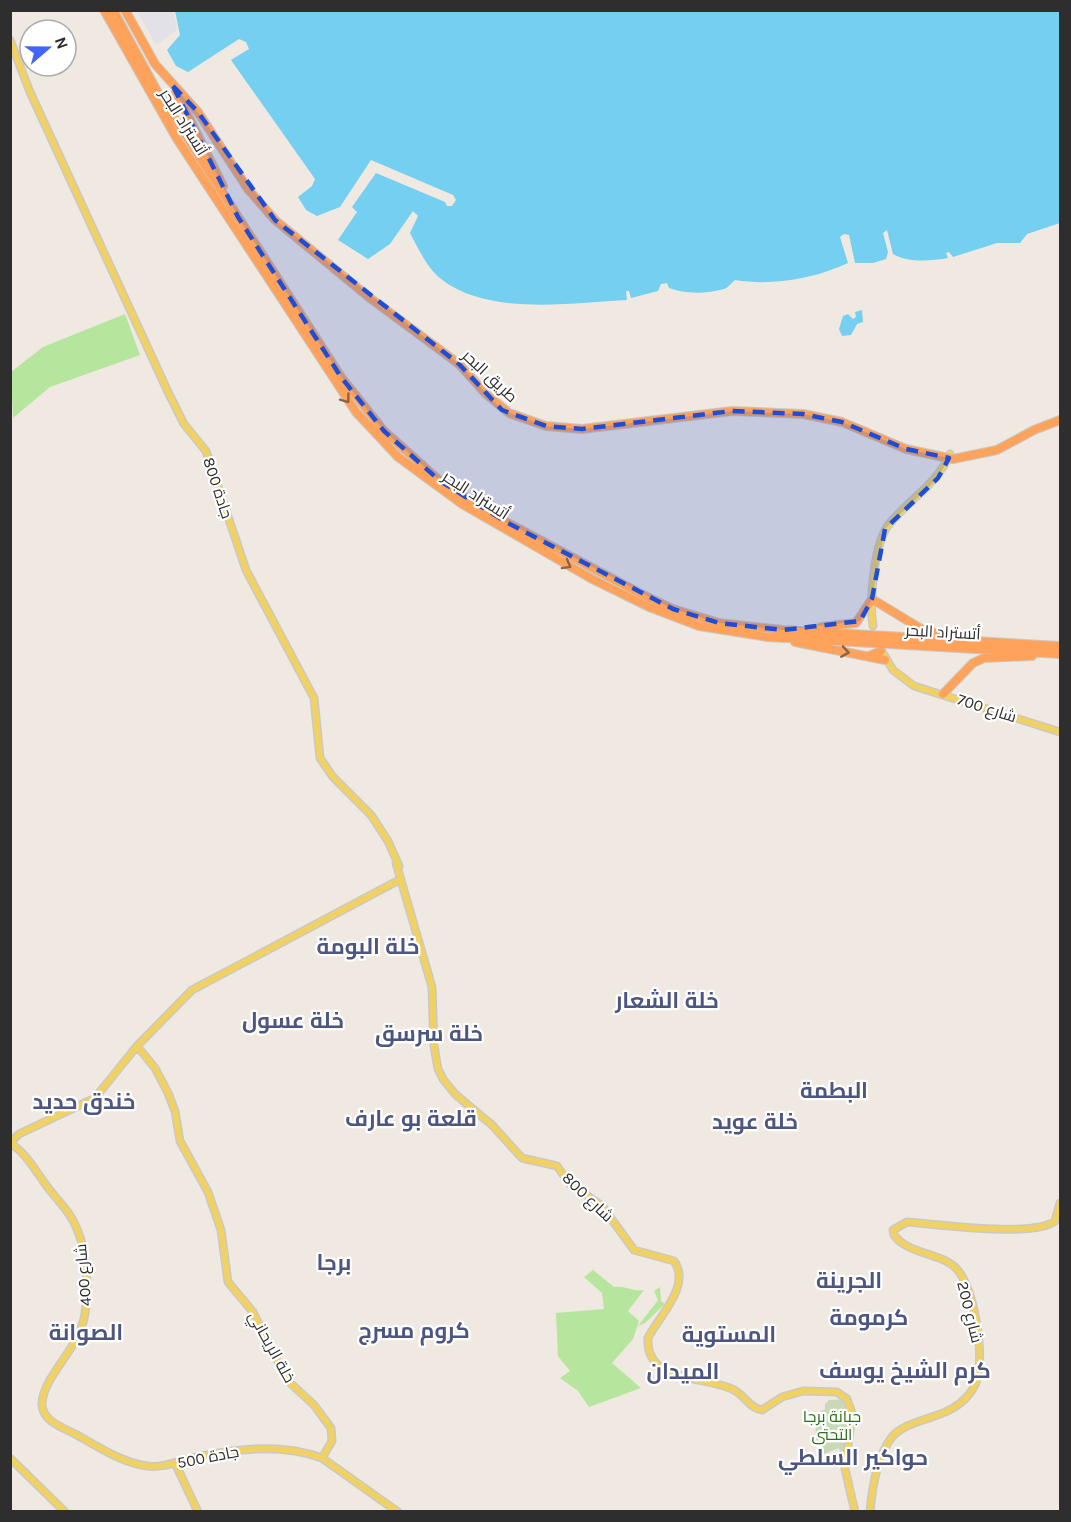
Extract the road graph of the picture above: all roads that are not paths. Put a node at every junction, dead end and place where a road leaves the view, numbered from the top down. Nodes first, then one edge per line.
1 (104, 10) edge
2 (113, 10) edge
3 (125, 10) edge
4 (10, 39) edge
5 (173, 86) junction
6 (238, 217) junction
7 (1060, 419) edge
8 (950, 458) junction
9 (872, 599) junction
10 (860, 621) junction
11 (872, 622) joint
12 (798, 630) junction
13 (767, 637) junction
14 (966, 640) junction
15 (1060, 646) edge
16 (880, 649) joint
17 (1049, 653) junction
18 (1060, 654) edge
19 (869, 656) junction
20 (885, 660) junction
21 (943, 694) junction
22 (1060, 732) edge
23 (396, 863) joint
24 (402, 881) junction
25 (137, 1046) junction
26 (10, 1143) edge
27 (1060, 1203) edge
28 (49, 1386) joint
29 (10, 1458) edge
30 (322, 1458) junction
31 (175, 1463) junction
32 (65, 1512) edge
33 (198, 1512) edge
34 (398, 1512) edge
35 (855, 1512) edge
36 (870, 1512) edge

1 -> 13 highway, أتستراد البحر
2 - 6 highway, أتستراد البحر
3 - 5 highway, طريق البحر
4 - 23 main road, جادة 800
5 - 6 highway
5 - 8 highway, طريق البحر
6 - 12 highway, أتستراد البحر
7 - 8 highway, طريق البحر
8 - 9 main road
9 - 10 highway
9 - 11 main road
9 - 14 highway
10 - 11 highway
10 - 12 highway
12 - 14 highway, أتستراد البحر
13 - 17 highway, أتستراد البحر
13 -> 19 highway
14 - 15 highway, أتستراد البحر
16 - 19 highway
16 - 20 main road
17 - 18 highway, أتستراد البحر
17 - 21 highway
19 - 20 highway
20 - 21 main road, شارع 700
21 - 22 main road, شارع 700
23 - 24 main road, شارع 800
24 - 25 main road
24 - 35 main road, شارع 800
25 - 26 main road
25 - 30 main road, خلة الريحاني
26 - 28 main road, شارع 400
27 - 36 main road, شارع 200
28 - 31 main road, جادة 500
29 - 32 main road
30 - 31 main road, جادة 500
30 - 34 main road, جادة 500
31 - 33 main road

